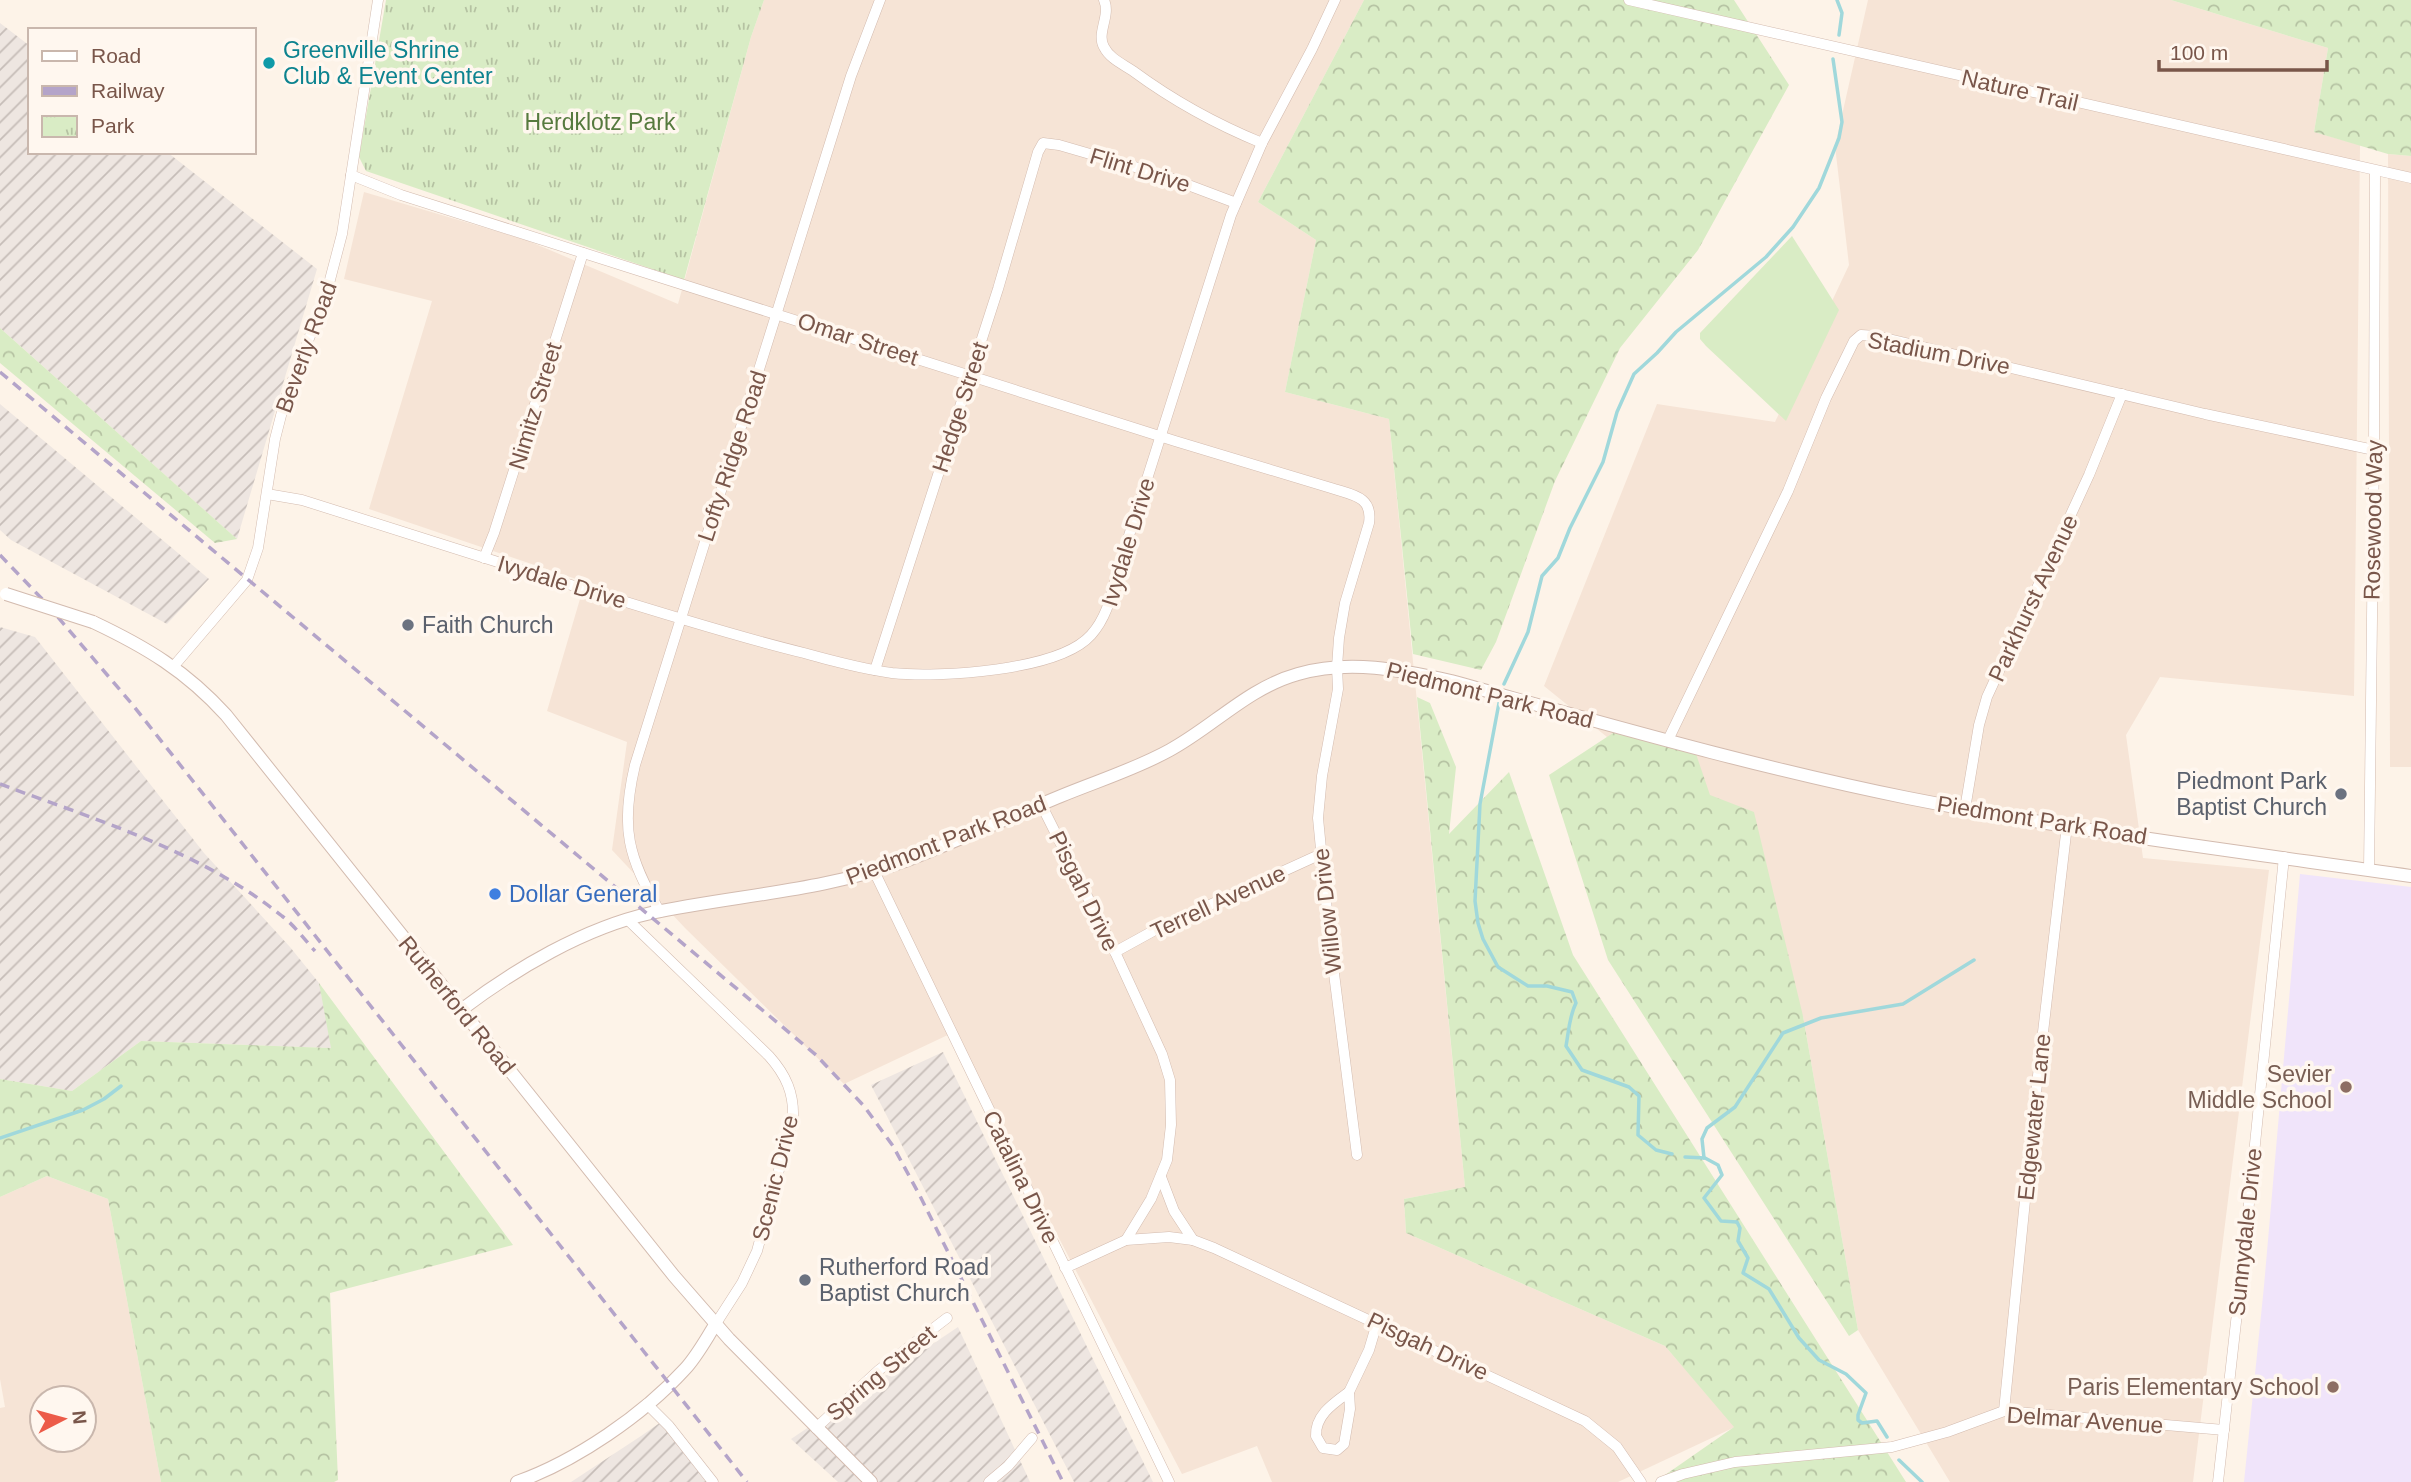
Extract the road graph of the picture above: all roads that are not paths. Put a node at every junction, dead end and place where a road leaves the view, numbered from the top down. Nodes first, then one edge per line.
1 (378, 0) edge
2 (880, 0) edge
3 (1104, 0) edge
4 (1335, 0) edge
5 (1629, 0) edge
6 (1043, 143) joint
7 (1262, 143) junction
8 (2375, 171) junction
9 (351, 175) junction
10 (2411, 178) edge
11 (1236, 203) junction
12 (583, 253) junction
13 (778, 314) junction
14 (971, 375) junction
15 (2122, 394) junction
16 (1161, 436) junction
17 (2374, 450) junction
18 (267, 494) junction
19 (1366, 502) joint
20 (484, 558) junction
21 (3, 594) edge
22 (681, 619) junction
23 (173, 667) junction
24 (1337, 667) junction
25 (875, 670) junction
26 (1668, 740) junction
27 (1041, 804) junction
28 (1965, 808) junction
29 (2067, 825) junction
30 (1321, 854) junction
31 (2284, 857) junction
32 (2368, 870) junction
33 (874, 871) junction
34 (2411, 876) edge
35 (660, 912) junction
36 (628, 920) junction
37 (1115, 952) junction
38 (461, 1010) junction
39 (1357, 1155) dead end
40 (1161, 1177) junction
41 (1126, 1240) junction
42 (1193, 1240) junction
43 (1065, 1268) junction
44 (947, 1318) dead end
45 (1377, 1323) junction
46 (715, 1325) junction
47 (1349, 1392) junction
48 (647, 1404) junction
49 (2004, 1410) junction
50 (816, 1428) junction
51 (2224, 1430) junction
52 (1032, 1438) dead end
53 (543, 1477) edge
54 (517, 1482) edge
55 (713, 1482) edge
56 (871, 1482) edge
57 (989, 1482) edge
58 (1169, 1482) edge
59 (1641, 1482) edge
60 (1661, 1482) edge
61 (2218, 1482) edge

1 - 9 street, Beverly Road
2 - 13 street, Lofty Ridge Road
3 - 7 street
4 - 7 street, Ivydale Drive
5 - 8 street, Nature Trail
6 - 11 street, Flint Drive
6 - 14 street, Hedge Street
7 - 11 street, Ivydale Drive
8 - 10 street, Nature Trail
8 - 17 street, Rosewood Way
9 - 12 street, Omar Street
9 - 18 street, Beverly Road
11 - 16 street, Ivydale Drive
12 - 13 street, Omar Street
12 - 20 street, Nimitz Street
13 - 14 street, Omar Street
13 - 22 street, Lofty Ridge Road
14 - 16 street, Omar Street
14 - 25 street, Hedge Street
15 - 17 street, Stadium Drive
15 - 26 street, Stadium Drive
15 - 28 street, Parkhurst Avenue
16 - 19 street, Omar Street
16 - 25 street, Ivydale Drive
17 - 32 street, Rosewood Way
18 - 20 street, Ivydale Drive
18 - 23 street, Beverly Road
19 - 24 street, Willow Drive
20 - 22 street, Ivydale Drive
21 - 23 street, Rutherford Road, bridge
22 - 25 street, Ivydale Drive
22 - 35 street, Lofty Ridge Road
23 - 38 street, Rutherford Road
24 - 26 street, Piedmont Park Road
24 - 27 street, Piedmont Park Road
24 - 30 street, Willow Drive
26 - 28 street, Piedmont Park Road
27 - 33 street, Piedmont Park Road
27 - 37 street, Pisgah Drive
28 - 29 street, Piedmont Park Road
29 - 31 street, Piedmont Park Road
29 - 49 street, Edgewater Lane
30 - 37 street, Terrell Avenue
30 - 39 street, Willow Drive
31 - 32 street, Piedmont Park Road
31 - 51 street, Sunnydale Drive
32 - 34 street, Piedmont Park Road
33 - 35 street, Piedmont Park Road
33 - 43 street, Catalina Drive
35 - 36 street, Piedmont Park Road
36 - 38 street, Piedmont Park Road
36 - 46 street, Scenic Drive
37 - 40 street, Pisgah Drive
38 - 46 street, Rutherford Road
40 - 41 street, Pisgah Drive
40 - 42 street
41 - 42 street, Pisgah Drive
41 - 43 street, Pisgah Drive
42 - 45 street, Pisgah Drive
43 - 58 street, Catalina Drive
44 - 50 street, Spring Street
45 - 47 street
45 - 59 street, Pisgah Drive
46 - 48 street
46 - 50 street, Rutherford Road
47 - 47 street
48 - 53 street
48 - 55 street
49 - 51 street, Delmar Avenue
49 - 60 street, Delmar Avenue
50 - 56 street, Rutherford Road
51 - 61 street, Sunnydale Drive
52 - 57 street
53 - 54 street

